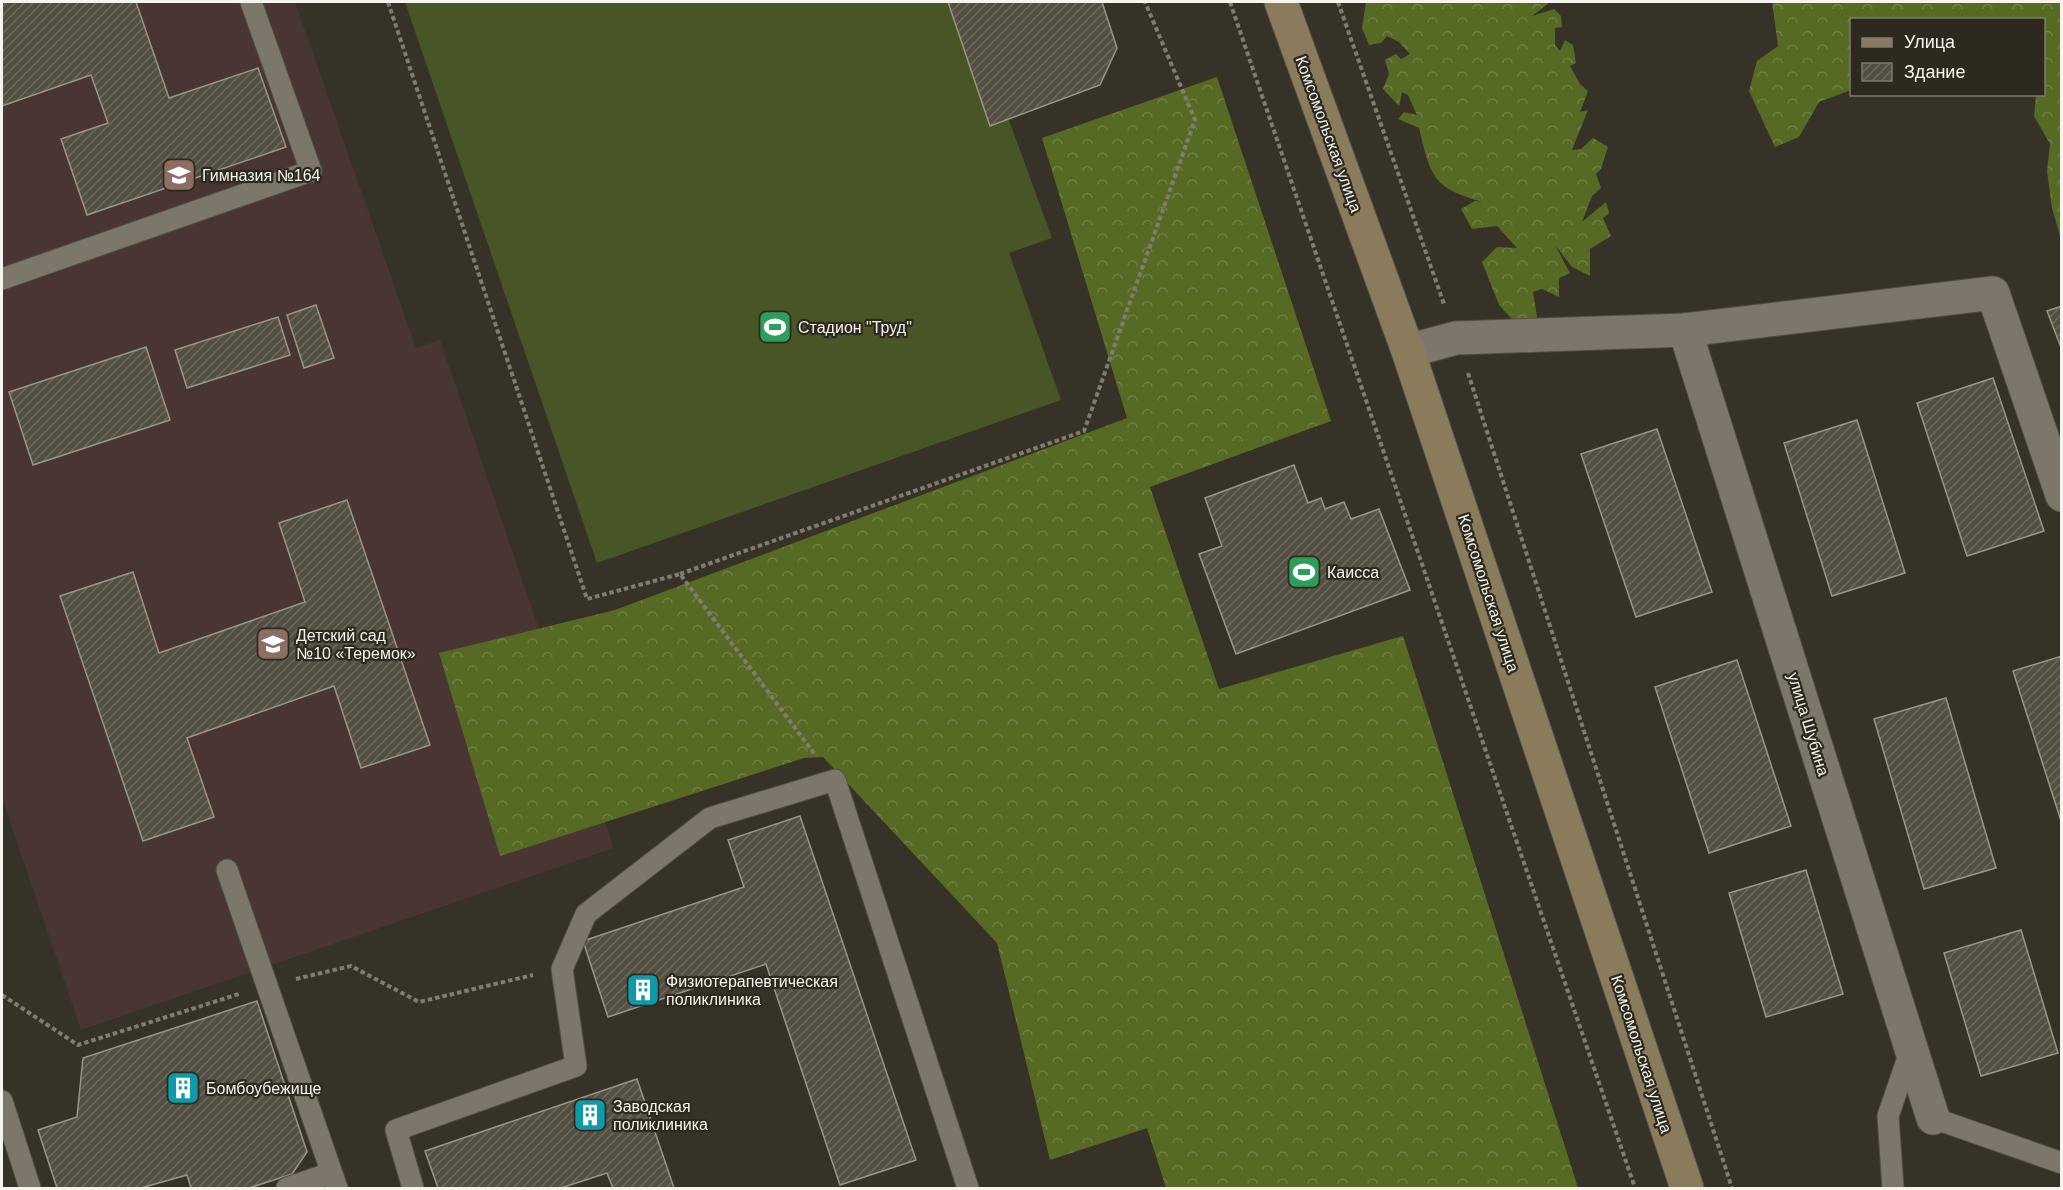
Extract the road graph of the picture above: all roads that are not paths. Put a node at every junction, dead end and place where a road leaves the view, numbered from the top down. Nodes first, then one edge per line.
1 (251, 2) edge
2 (1281, 2) edge
3 (2, 279) edge
4 (1685, 330) junction
5 (1408, 351) junction
6 (2061, 495) edge
7 (227, 870) dead end
8 (1911, 1048) junction
9 (2, 1101) edge
10 (1933, 1118) joint
11 (2061, 1163) edge
12 (334, 1181) edge
13 (30, 1188) edge
14 (287, 1188) edge
15 (414, 1188) edge
16 (968, 1188) edge
17 (1687, 1188) edge
18 (1893, 1188) edge

1 - 3 lane
2 - 5 street, Комсомольская улица
4 - 5 street
4 - 6 street
4 - 8 street, улица Шубина
5 - 17 street, Комсомольская улица
7 - 12 lane
8 - 10 street, улица Шубина
8 - 18 lane
9 - 13 lane
10 - 11 lane
12 - 14 lane
15 - 16 lane

